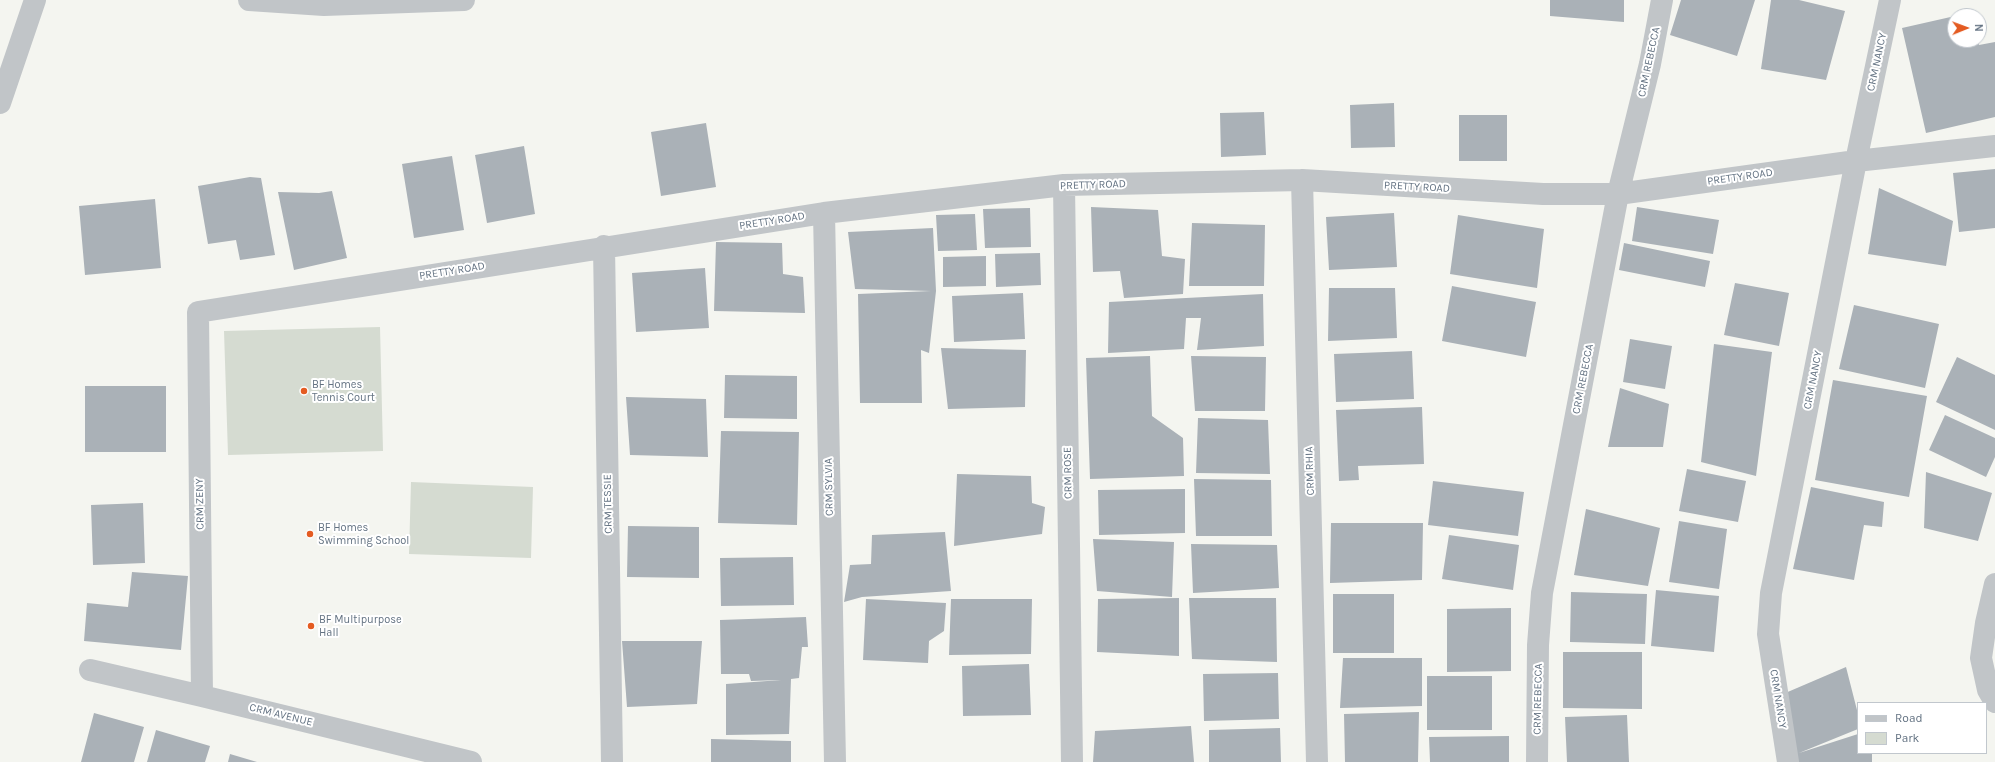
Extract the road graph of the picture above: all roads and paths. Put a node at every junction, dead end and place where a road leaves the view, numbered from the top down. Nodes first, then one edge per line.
1 (35, 0) edge
2 (249, 0) edge
3 (464, 0) edge
4 (1662, 0) edge
5 (1890, 0) edge
6 (0, 103) edge
7 (1995, 146) edge
8 (1856, 161) junction
9 (1302, 180) junction
10 (1064, 185) junction
11 (1618, 194) junction
12 (824, 212) junction
13 (604, 246) junction
14 (198, 312) joint
15 (1995, 584) edge
16 (90, 670) dead end
17 (202, 696) junction
18 (1995, 702) edge
19 (471, 762) edge
20 (612, 762) edge
21 (835, 762) edge
22 (1072, 762) edge
23 (1317, 762) edge
24 (1537, 762) edge
25 (1788, 762) edge

1 - 6 street
2 - 3 street
4 - 11 street, CRM REBECCA
5 - 8 street, CRM NANCY
7 - 8 street, PRETTY ROAD
8 - 11 street, PRETTY ROAD
8 - 25 street, CRM NANCY
9 - 10 street, PRETTY ROAD
9 - 11 street, PRETTY ROAD
9 - 23 street, CRM RHIA
10 - 12 street, PRETTY ROAD
10 - 22 street, CRM ROSE
11 - 24 street, CRM REBECCA
12 - 13 street, PRETTY ROAD
12 - 21 street, CRM SYLVIA
13 - 14 street, PRETTY ROAD
13 - 20 street, CRM TESSIE
14 - 17 street, CRM ZENY
15 - 18 street
16 - 17 street, CRM AVENUE
17 - 19 street, CRM AVENUE

